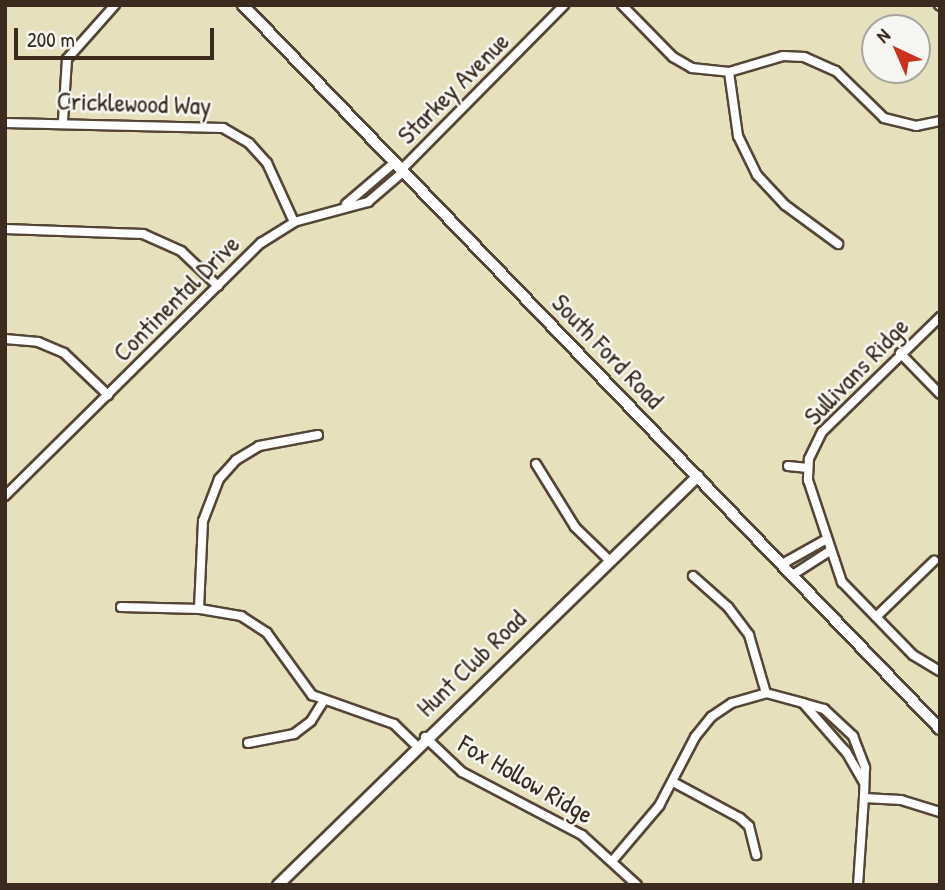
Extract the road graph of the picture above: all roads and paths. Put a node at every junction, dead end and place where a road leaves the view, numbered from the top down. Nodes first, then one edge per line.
1 (115, 5) edge
2 (243, 5) edge
3 (564, 5) edge
4 (622, 5) edge
5 (729, 72) junction
6 (63, 121) junction
7 (940, 121) edge
8 (5, 123) edge
9 (399, 168) junction
10 (341, 208) joint
11 (294, 222) junction
12 (5, 229) edge
13 (838, 244) dead end
14 (218, 286) junction
15 (940, 317) edge
16 (5, 339) edge
17 (900, 353) junction
18 (940, 394) edge
19 (108, 396) junction
20 (318, 435) dead end
21 (536, 464) dead end
22 (788, 466) dead end
23 (808, 468) junction
24 (698, 476) junction
25 (5, 496) edge
26 (825, 540) junction
27 (828, 552) junction
28 (607, 559) junction
29 (934, 561) dead end
30 (784, 563) junction
31 (794, 574) junction
32 (692, 576) dead end
33 (121, 607) dead end
34 (199, 609) junction
35 (876, 617) junction
36 (940, 671) edge
37 (766, 693) junction
38 (323, 702) junction
39 (803, 703) junction
40 (940, 729) edge
41 (425, 737) junction
42 (248, 743) dead end
43 (416, 745) junction
44 (863, 781) junction
45 (673, 782) junction
46 (864, 798) junction
47 (940, 813) edge
48 (756, 855) dead end
49 (614, 859) junction
50 (278, 885) edge
51 (637, 885) edge
52 (858, 885) edge

1 - 6 street
2 - 9 main road, South Ford Road
3 - 9 street, Starkey Avenue
4 - 5 street
5 - 7 street
5 - 13 street
6 - 8 street, Cricklewood Way
6 - 11 street, Cricklewood Way
9 - 10 street, Starkey Avenue
9 - 24 main road, South Ford Road
10 - 11 street, Continental Drive
11 - 14 street, Continental Drive
12 - 14 street
14 - 19 street, Continental Drive
15 - 17 street, Sullivans Ridge
16 - 19 street
17 - 18 street
17 - 23 street, Sullivans Ridge
19 - 25 street, Continental Drive
20 - 34 street
21 - 28 street
22 - 23 street
23 - 26 street, Sullivans Ridge
24 - 28 street, Hunt Club Road
24 - 30 main road, South Ford Road
26 - 27 street, Sullivans Ridge
26 - 30 street
27 - 31 street
27 - 35 street, Sullivans Ridge
28 - 41 street, Hunt Club Road
29 - 35 street
30 - 31 main road, South Ford Road
31 - 40 main road, South Ford Road
32 - 37 street
33 - 34 street
34 - 38 street
35 - 36 street, Sullivans Ridge
37 - 39 street
37 - 45 street
38 - 42 street
38 - 43 street
39 - 44 street
39 - 44 street
41 - 43 street, Hunt Club Road
41 - 49 street, Fox Hollow Ridge
43 - 50 street, Hunt Club Road
44 - 46 street
45 - 48 street
45 - 49 street
46 - 47 street
46 - 52 street
49 - 51 street, Fox Hollow Ridge

